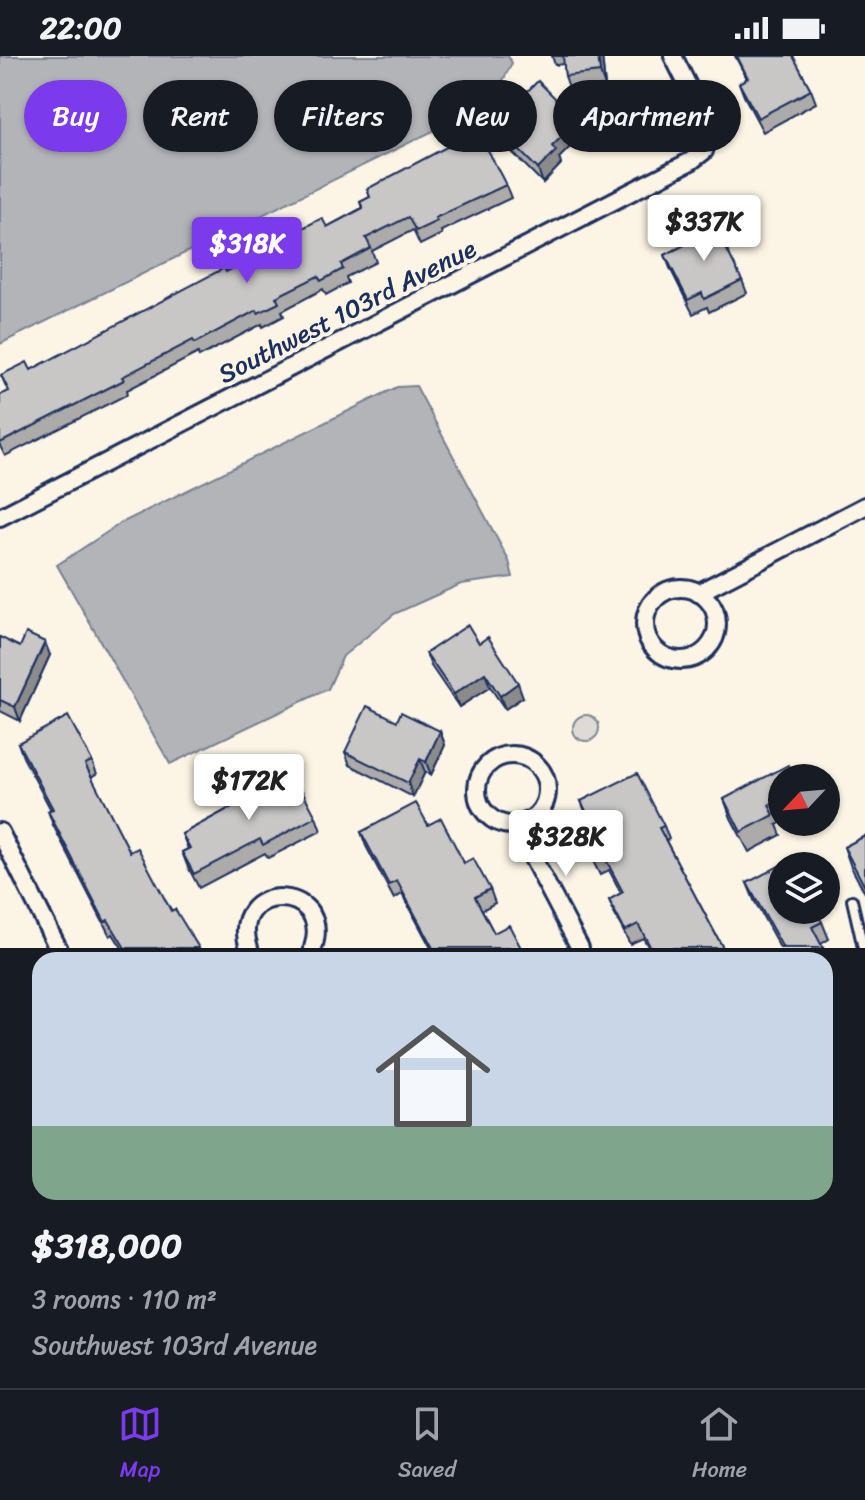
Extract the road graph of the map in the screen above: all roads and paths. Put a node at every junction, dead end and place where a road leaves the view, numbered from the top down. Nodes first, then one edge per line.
1 (673, 56) edge
2 (865, 506) edge
3 (0, 517) edge
4 (698, 593) junction
5 (516, 826) junction
6 (0, 832) edge
7 (852, 900) dead end
8 (58, 948) edge
9 (249, 948) edge
10 (313, 948) edge
11 (580, 948) edge
12 (863, 948) edge

1 - 3 street, Southwest 103rd Avenue
2 - 4 street
4 - 4 street
5 - 5 street
5 - 11 street
6 - 8 street
7 - 12 lane
9 - 10 street

